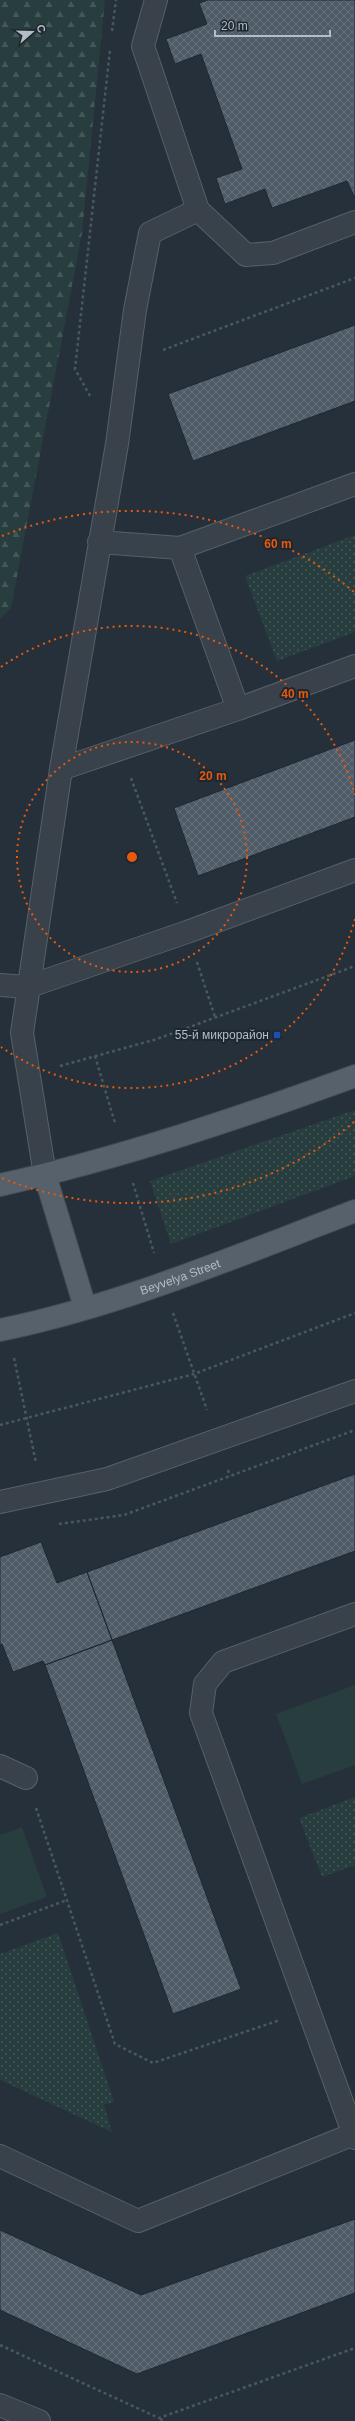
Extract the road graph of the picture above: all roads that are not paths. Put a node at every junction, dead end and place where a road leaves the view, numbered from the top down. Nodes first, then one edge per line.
1 (156, 0) edge
2 (198, 210) junction
3 (355, 222) edge
4 (355, 484) edge
5 (99, 542) junction
6 (180, 548) junction
7 (355, 666) edge
8 (238, 709) junction
9 (61, 769) junction
10 (355, 870) edge
11 (0, 985) edge
12 (27, 987) junction
13 (355, 1076) edge
14 (46, 1175) junction
15 (0, 1185) edge
16 (355, 1211) edge
17 (85, 1307) junction
18 (4, 1329) edge
19 (355, 1391) edge
20 (0, 1502) edge
21 (355, 1614) edge
22 (0, 1766) edge
23 (26, 1778) road end
24 (355, 2134) edge
25 (0, 2156) edge
26 (0, 2405) edge
27 (39, 2421) edge

1 - 2 lane
2 - 3 lane
2 - 5 lane
4 - 6 lane
5 - 6 lane
5 - 9 lane
6 - 8 lane
7 - 8 lane
8 - 9 lane
9 - 12 lane
10 - 12 lane
11 - 12 lane
12 - 14 lane
13 - 14 main road
14 - 15 main road
14 - 17 main road
16 - 17 main road, Beyvelya Street
17 - 18 main road, Beyvelya Street
19 - 20 lane
21 - 24 lane
22 - 23 lane
24 - 25 lane
26 - 27 lane

